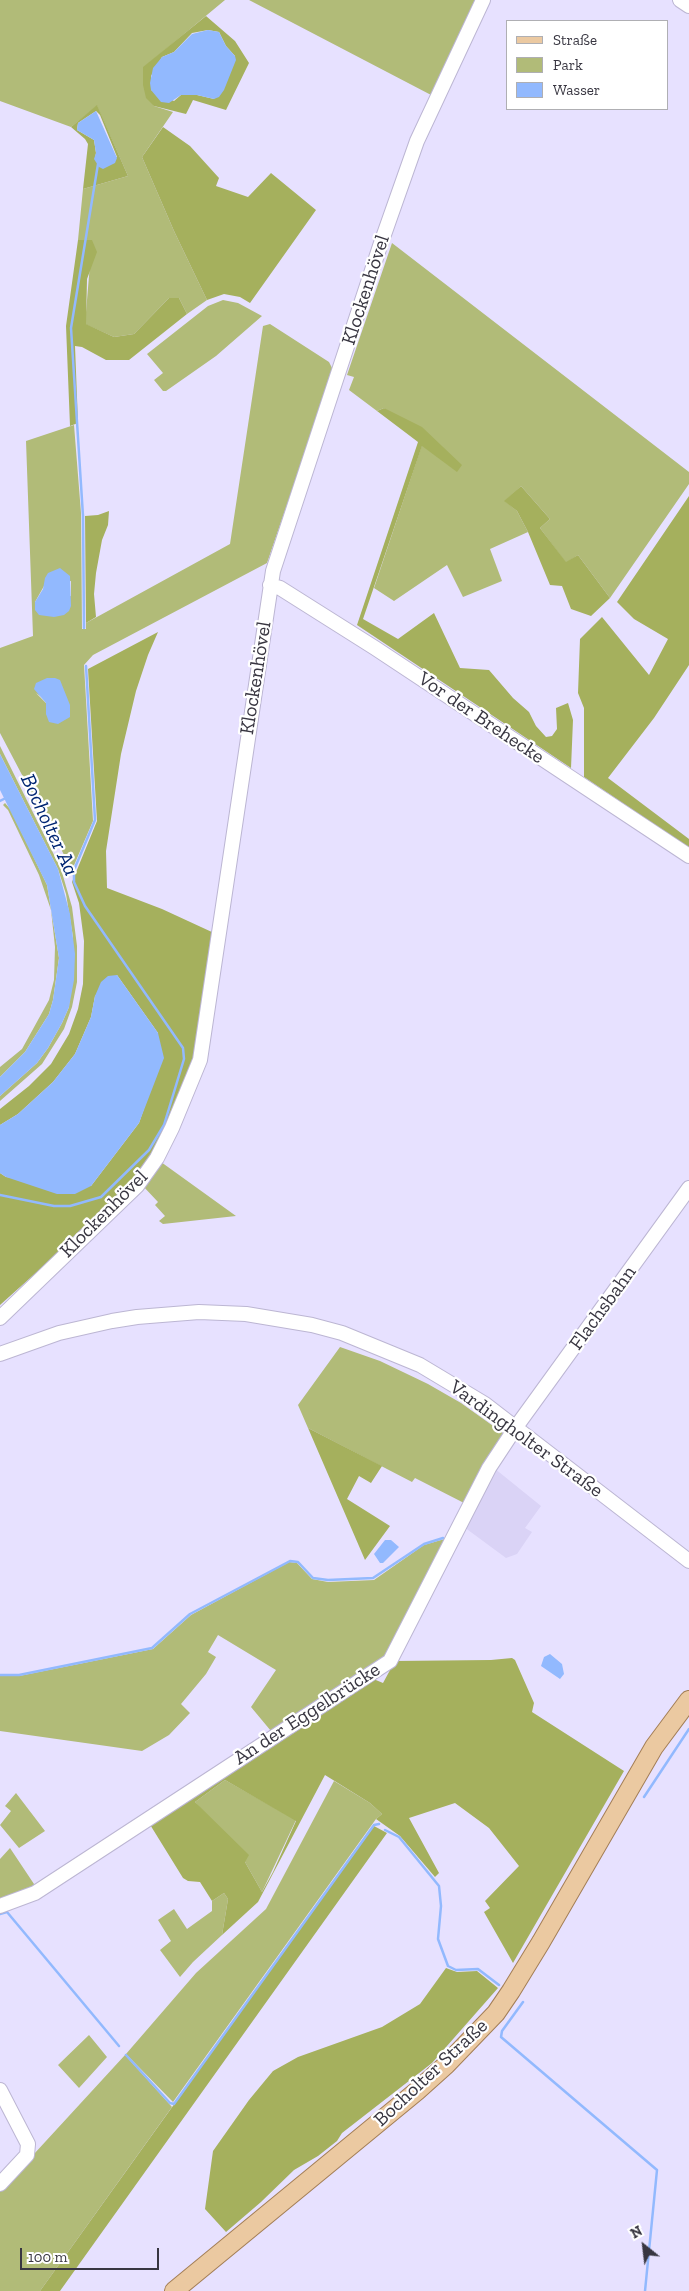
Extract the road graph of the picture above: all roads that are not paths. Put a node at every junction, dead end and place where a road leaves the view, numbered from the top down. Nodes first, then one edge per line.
1 (483, 0) edge
2 (680, 0) edge
3 (689, 6) edge
4 (270, 585) junction
5 (689, 856) edge
6 (689, 1188) edge
7 (0, 1318) edge
8 (1, 1350) edge
9 (516, 1428) junction
10 (689, 1561) edge
11 (689, 1700) edge
12 (0, 1906) edge
13 (0, 2090) edge
14 (0, 2184) edge
15 (174, 2291) edge

1 - 4 street, Klockenhövel
2 - 3 street
4 - 5 street, Vor der Brehecke
4 - 7 street, Klockenhövel
6 - 9 street, Flachsbahn
8 - 9 street, Vardingholter Straße
9 - 10 street, Vardingholter Straße
9 - 12 street, An der Eggelbrücke
11 - 15 main road, Bocholter Straße
13 - 14 street

